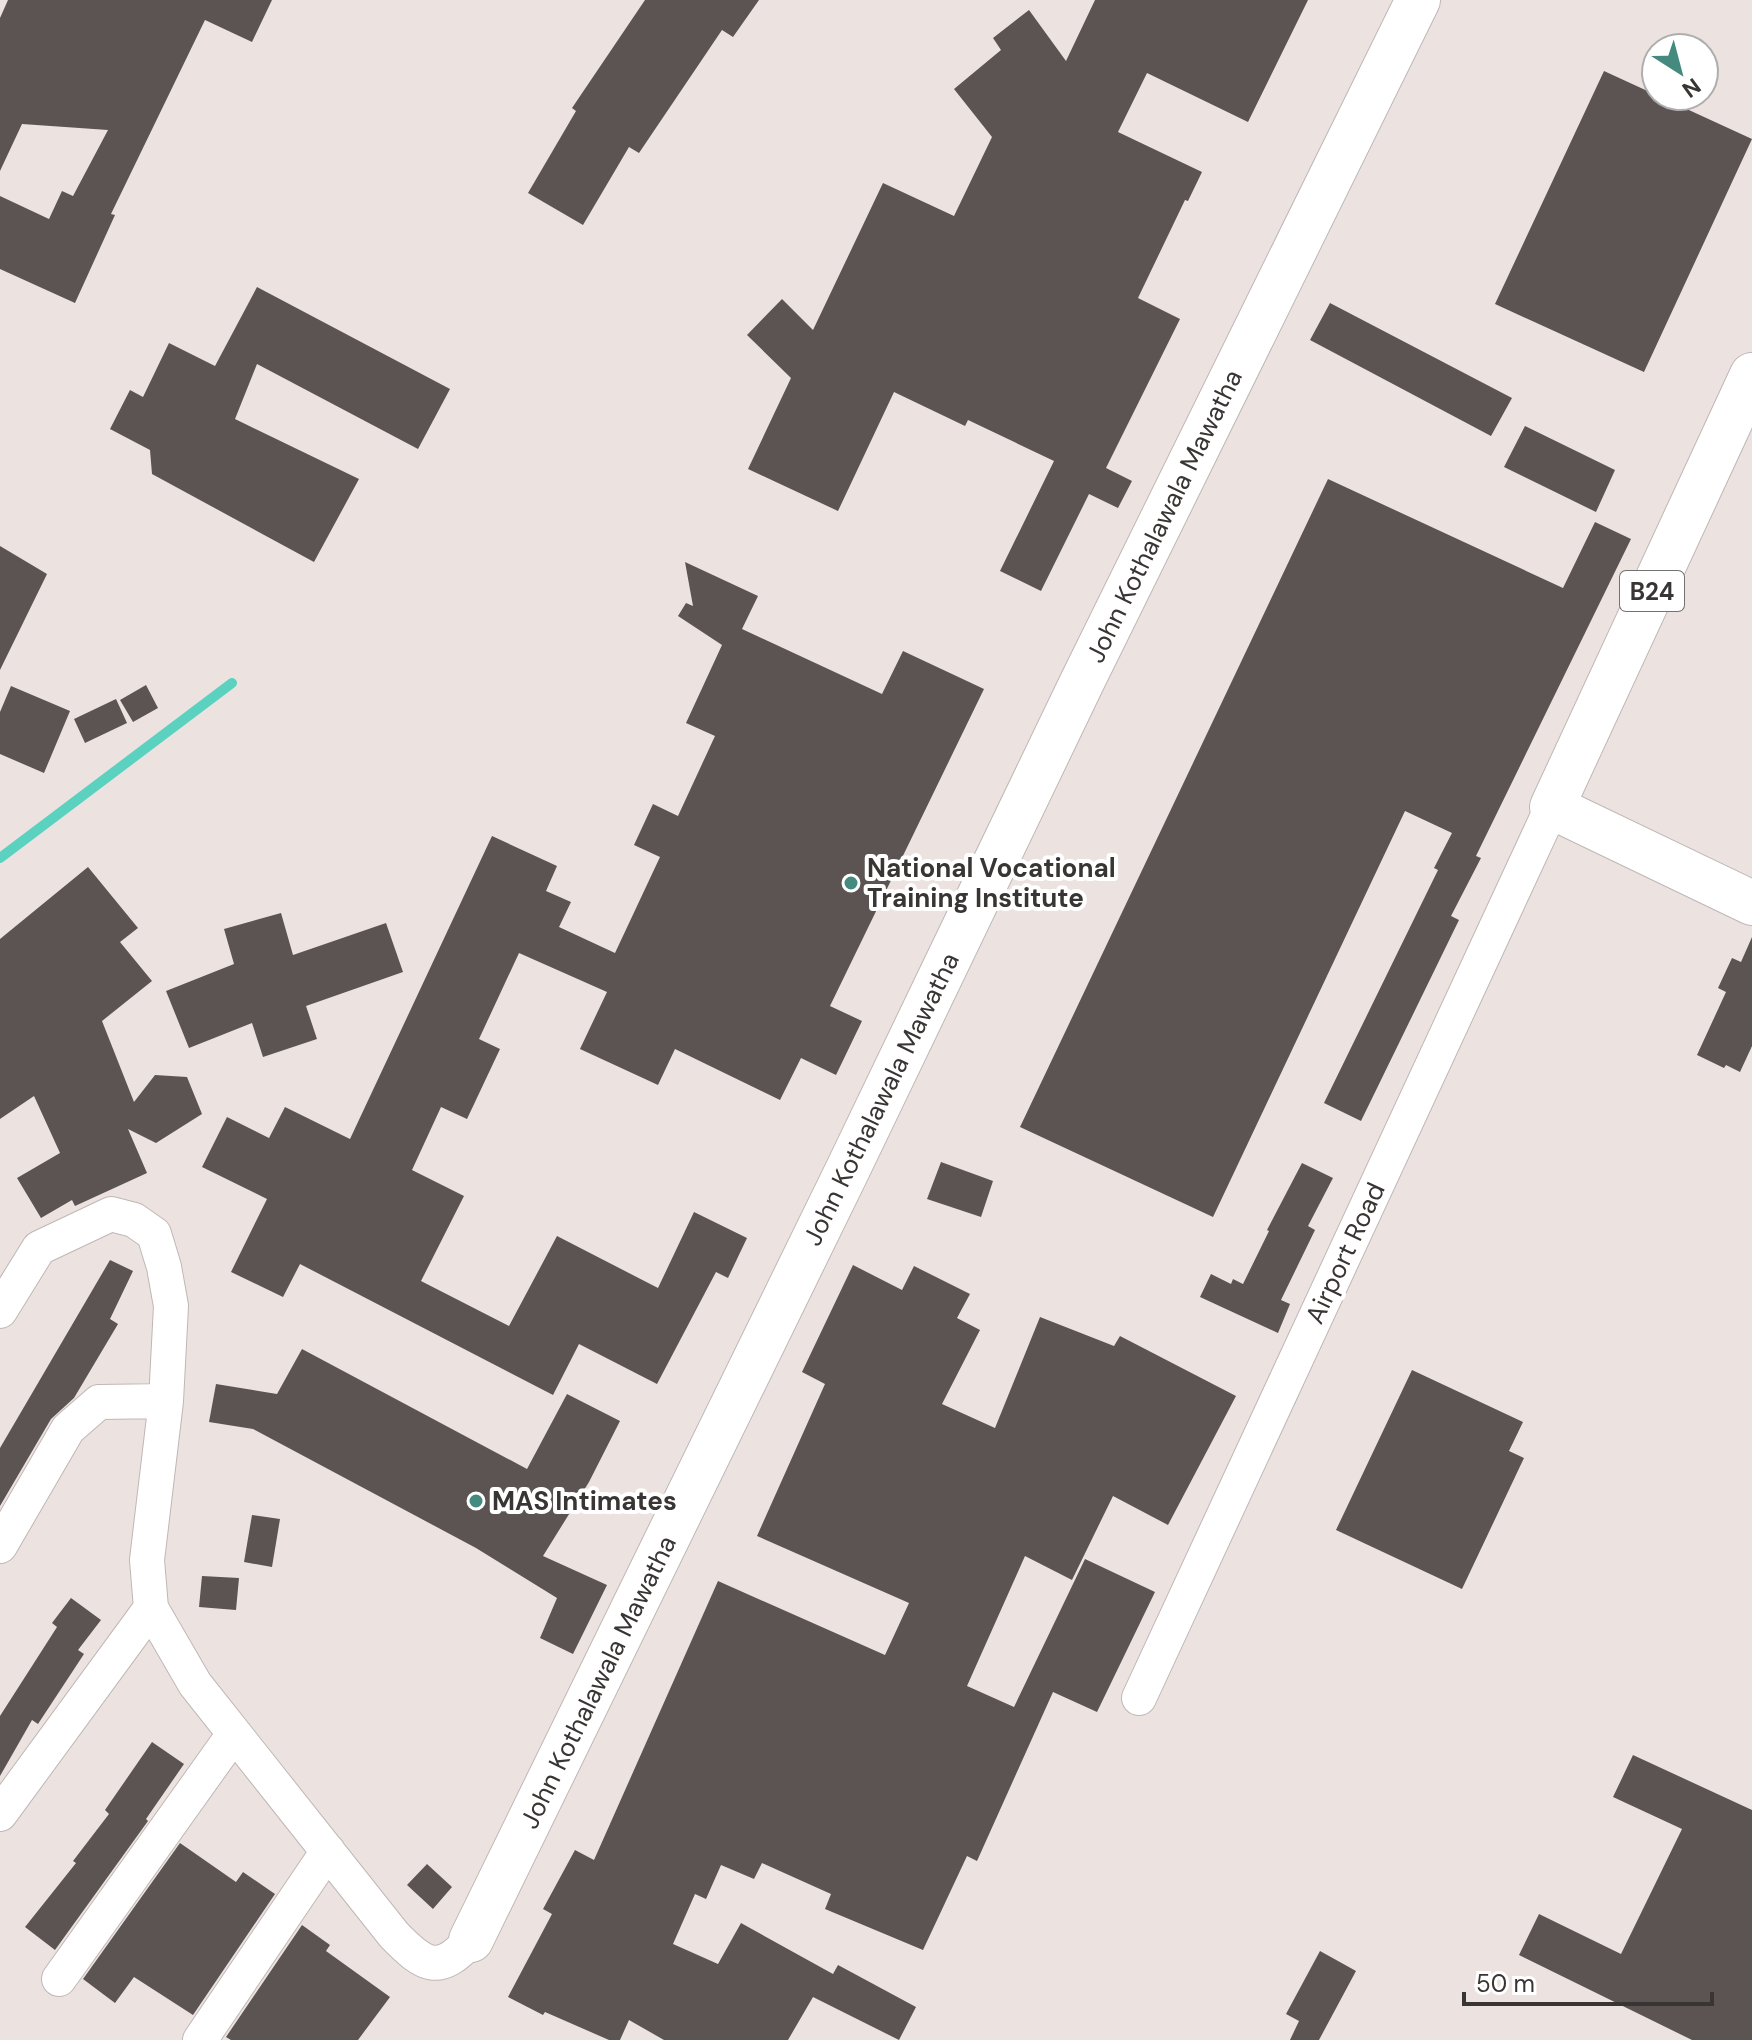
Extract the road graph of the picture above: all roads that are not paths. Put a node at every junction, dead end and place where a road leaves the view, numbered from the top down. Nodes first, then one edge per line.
1 (1418, 0) edge
2 (1752, 375) edge
3 (1552, 807) junction
4 (1752, 903) edge
5 (0, 1311) edge
6 (166, 1401) junction
7 (0, 1546) edge
8 (151, 1608) junction
9 (1139, 1698) dead end
10 (234, 1734) junction
11 (0, 1814) edge
12 (328, 1851) junction
13 (471, 1940) joint
14 (59, 1979) dead end
15 (200, 2040) edge

1 - 13 street, John Kothalawala Mawatha
2 - 3 street, B24
3 - 4 street
3 - 9 street, Airport Road
5 - 6 street
6 - 7 street
6 - 8 street
8 - 10 street
8 - 11 street
10 - 12 street
10 - 14 street
12 - 13 street
12 - 15 street

